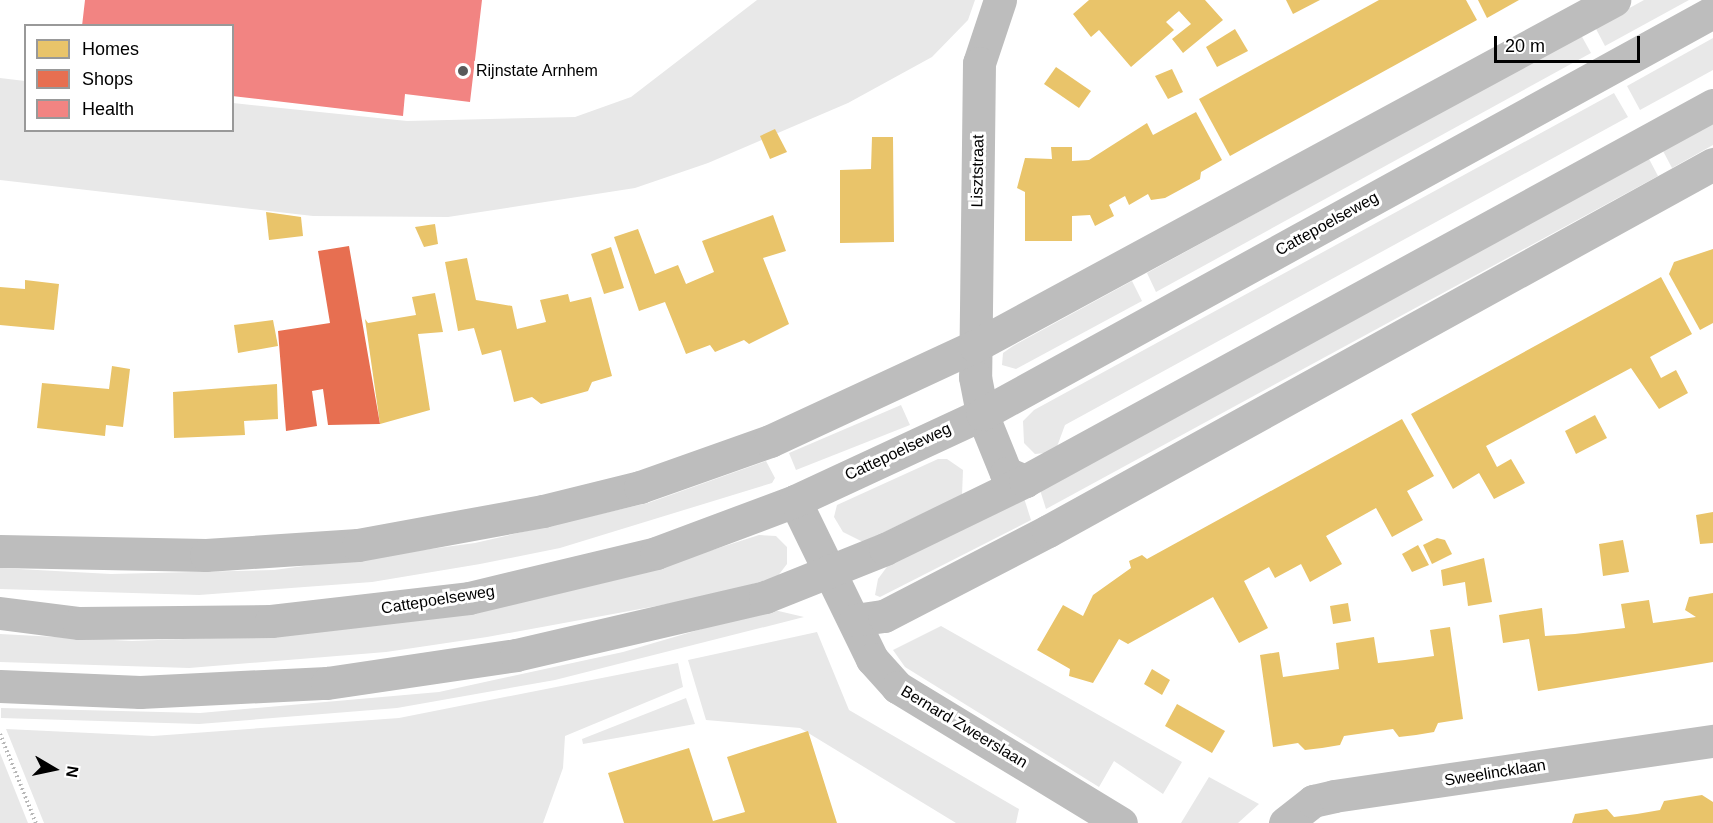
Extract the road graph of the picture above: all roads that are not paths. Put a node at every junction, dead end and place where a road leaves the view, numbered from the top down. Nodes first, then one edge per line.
1 (1000, 0) edge
2 (1614, 0) edge
3 (1713, 12) edge
4 (1713, 105) edge
5 (1713, 164) edge
6 (975, 346) junction
7 (982, 414) junction
8 (1025, 481) junction
9 (795, 501) junction
10 (0, 551) edge
11 (829, 571) junction
12 (0, 613) edge
13 (855, 620) junction
14 (0, 686) edge
15 (1713, 741) edge
16 (1121, 823) edge
17 (1285, 823) edge

1 - 6 street, Lisztstraat
2 - 6 street
3 - 7 street, Cattepoelseweg
4 - 8 street
5 - 13 street
6 - 7 street, Lisztstraat
6 - 10 street
7 - 8 street, Lisztstraat
7 - 9 street, Cattepoelseweg
8 - 11 street
9 - 11 street, Bernard Zweerslaan
9 - 12 street, Cattepoelseweg
11 - 13 street, Bernard Zweerslaan
11 - 14 street
13 - 16 street, Bernard Zweerslaan
15 - 17 street, Sweelincklaan

